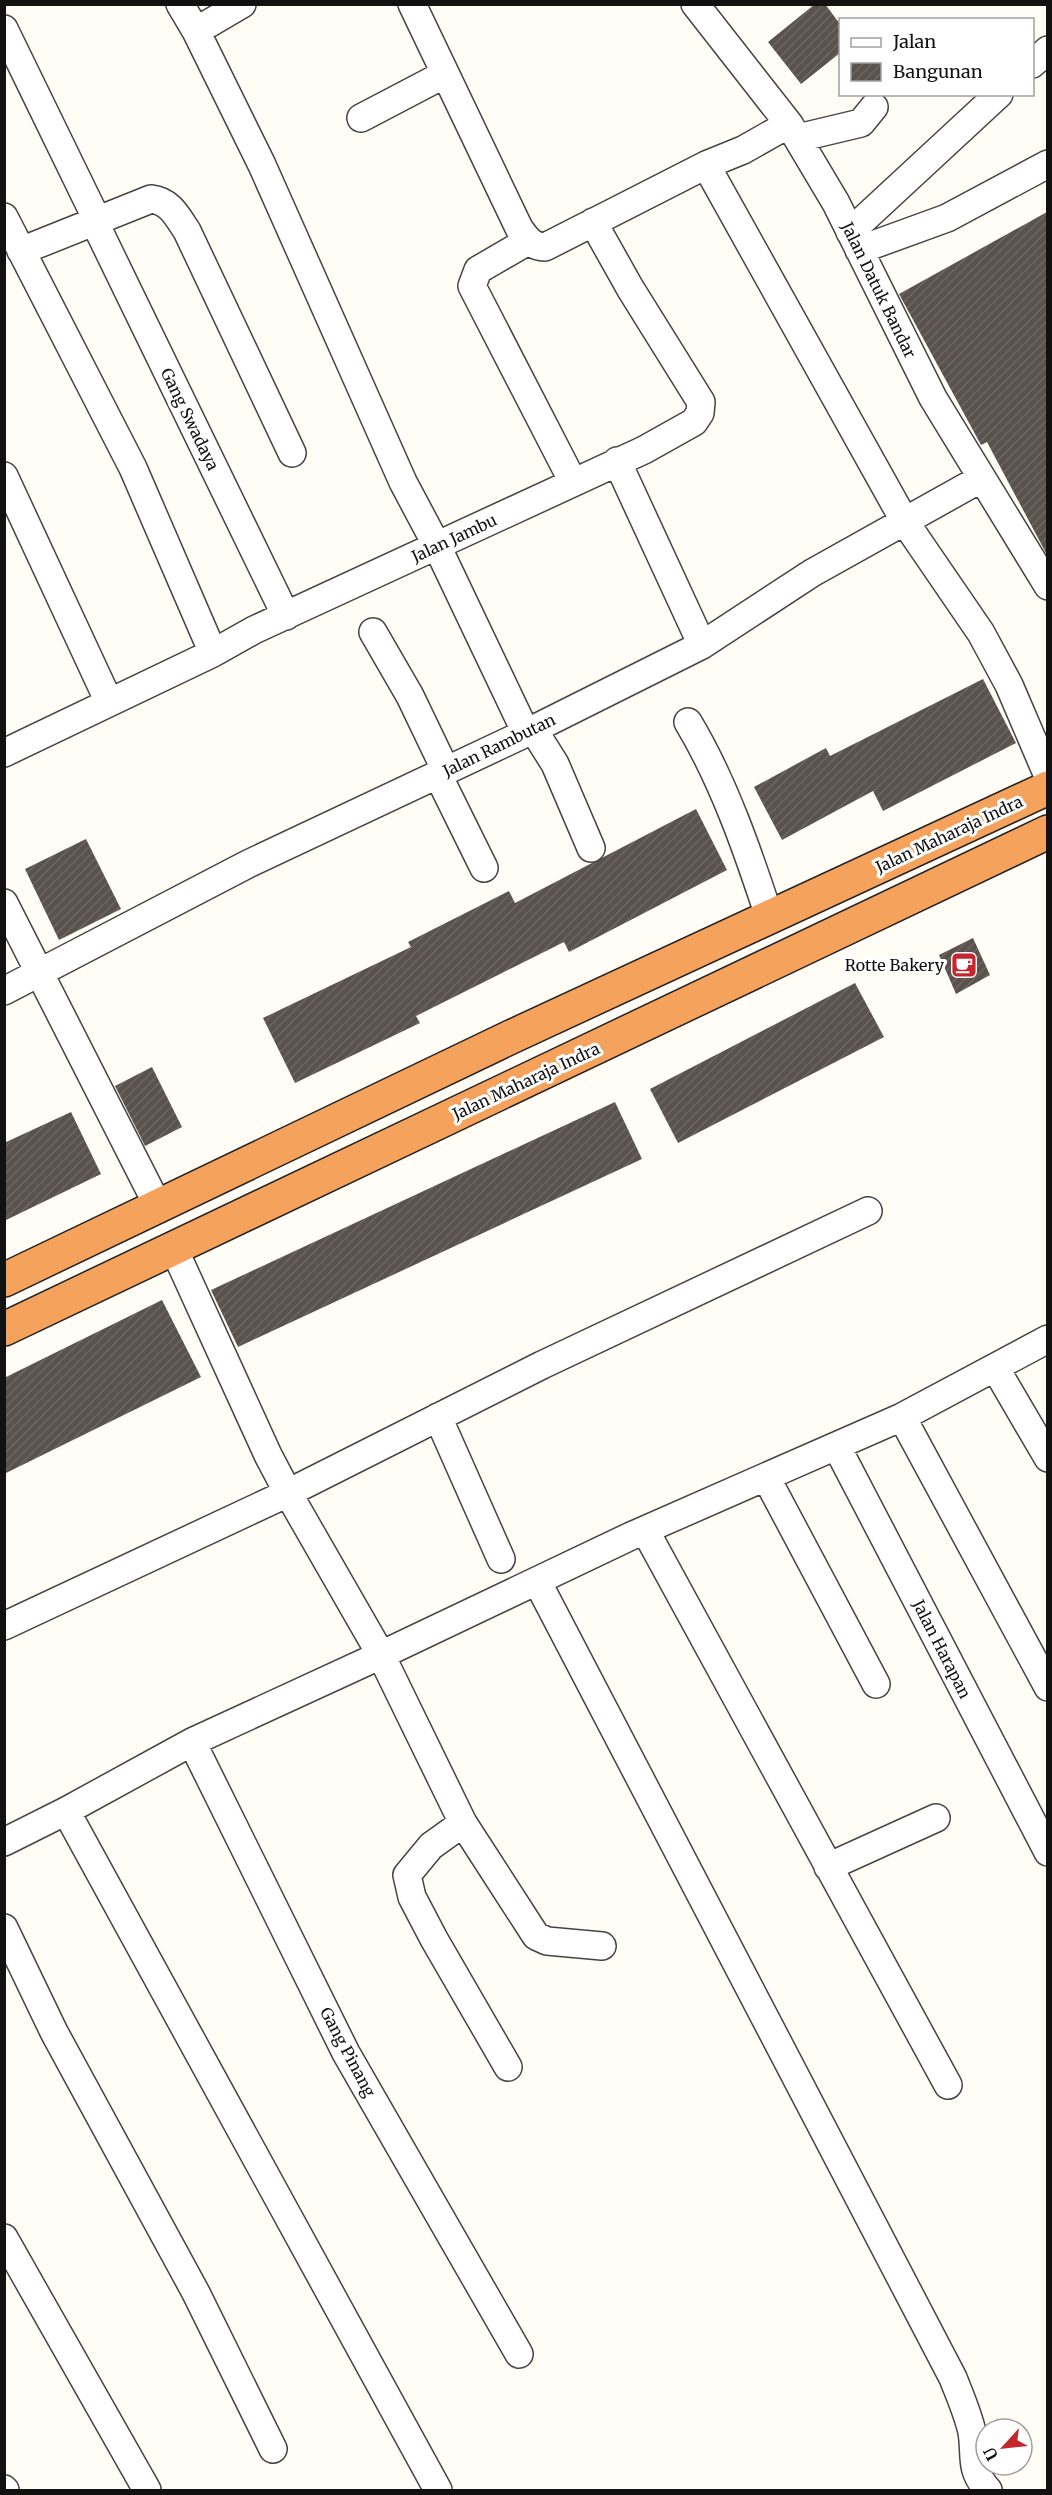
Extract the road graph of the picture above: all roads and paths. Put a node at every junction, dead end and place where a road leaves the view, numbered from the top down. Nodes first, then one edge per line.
1 (180, 4) edge
2 (242, 4) edge
3 (412, 4) edge
4 (709, 9) edge
5 (4, 29) edge
6 (196, 31) junction
7 (1047, 50) edge
8 (1034, 62) edge
9 (445, 74) junction
10 (997, 96) edge
11 (874, 107) dead end
12 (361, 118) dead end
13 (793, 131) junction
14 (1047, 164) edge
15 (706, 165) junction
16 (4, 217) edge
17 (593, 222) junction
18 (96, 223) junction
19 (528, 241) junction
20 (855, 241) junction
21 (21, 251) junction
22 (292, 453) dead end
23 (617, 461) junction
24 (4, 476) edge
25 (982, 478) junction
26 (573, 482) junction
27 (905, 522) junction
28 (437, 546) junction
29 (1046, 582) edge
30 (286, 616) junction
31 (373, 632) dead end
32 (702, 645) junction
33 (213, 653) junction
34 (109, 702) junction
35 (688, 722) dead end
36 (530, 731) junction
37 (4, 753) edge
38 (442, 772) junction
39 (1047, 776) edge
40 (1047, 788) edge
41 (1047, 832) edge
42 (591, 849) dead end
43 (484, 868) dead end
44 (4, 903) edge
45 (770, 919) junction
46 (694, 951) junction
47 (40, 974) junction
48 (4, 991) edge
49 (712, 992) junction
50 (158, 1206) junction
51 (868, 1211) dead end
52 (174, 1249) junction
53 (4, 1280) edge
54 (4, 1329) edge
55 (1047, 1339) edge
56 (996, 1369) junction
57 (438, 1417) junction
58 (902, 1417) junction
59 (837, 1447) junction
60 (1047, 1458) edge
61 (766, 1477) junction
62 (288, 1493) junction
63 (645, 1530) junction
64 (501, 1558) dead end
65 (537, 1581) junction
66 (4, 1626) edge
67 (381, 1655) junction
68 (876, 1684) dead end
69 (1047, 1687) edge
70 (192, 1742) junction
71 (66, 1811) junction
72 (936, 1818) dead end
73 (463, 1823) junction
74 (4, 1842) edge
75 (1047, 1852) edge
76 (828, 1867) junction
77 (4, 1928) edge
78 (602, 1946) dead end
79 (508, 2067) dead end
80 (948, 2085) dead end
81 (4, 2238) edge
82 (519, 2354) dead end
83 (273, 2449) dead end
84 (147, 2490) edge
85 (438, 2490) edge
86 (988, 2490) edge

1 - 6 street
2 - 6 street
3 - 9 street
4 - 13 street, Jalan Datuk Bandar
5 - 18 street, Gang Swadaya
6 - 28 street
7 - 8 street
9 - 12 street
9 - 19 street
10 - 20 street
11 - 13 street
13 - 15 street
13 - 20 street, Jalan Datuk Bandar
14 - 20 street
15 - 17 street
15 - 27 street
16 - 21 street
17 - 19 street
17 - 23 street, Jalan Jambu
18 - 21 street
18 - 22 street
18 - 30 street, Gang Swadaya
19 - 26 street
20 - 25 street, Jalan Datuk Bandar
21 - 33 street
23 - 26 street, Jalan Jambu
23 - 32 street
24 - 34 street
25 - 27 street, Jalan Rambutan
25 - 29 street, Jalan Datuk Bandar
26 - 28 street, Jalan Jambu
27 - 32 street, Jalan Rambutan
27 - 39 street
28 - 30 street, Jalan Jambu
28 - 36 street
30 - 33 street, Jalan Jambu
31 - 38 street
32 - 36 street, Jalan Rambutan
33 - 34 street, Jalan Jambu
34 - 37 street, Jalan Jambu
35 - 45 street
36 - 38 street, Jalan Rambutan
36 - 42 street
38 - 43 street
38 - 47 street, Jalan Rambutan
40 - 45 highway, Jalan Maharaja Indra
41 - 49 highway, Jalan Maharaja Indra
44 - 47 street
45 - 46 highway, Jalan Maharaja Indra
46 - 49 highway
46 - 50 highway, Jalan Maharaja Indra
47 - 48 street, Jalan Rambutan
47 - 50 street
49 - 52 highway, Jalan Maharaja Indra
50 - 53 highway, Jalan Maharaja Indra
51 - 57 street
52 - 54 highway, Jalan Maharaja Indra
52 - 62 street
55 - 56 street
56 - 58 street
56 - 60 street
57 - 62 street
57 - 64 street
58 - 59 street
58 - 69 street
59 - 61 street
59 - 75 street, Jalan Harapan
61 - 63 street
61 - 68 street
62 - 66 street
62 - 67 street
63 - 65 street
63 - 76 street
65 - 67 street
65 - 86 street
67 - 70 street
67 - 73 street
70 - 71 street
70 - 82 street, Gang Pinang
71 - 74 street
71 - 85 street
72 - 76 street
73 - 78 street
73 - 79 street
76 - 80 street
77 - 83 street
81 - 84 street

